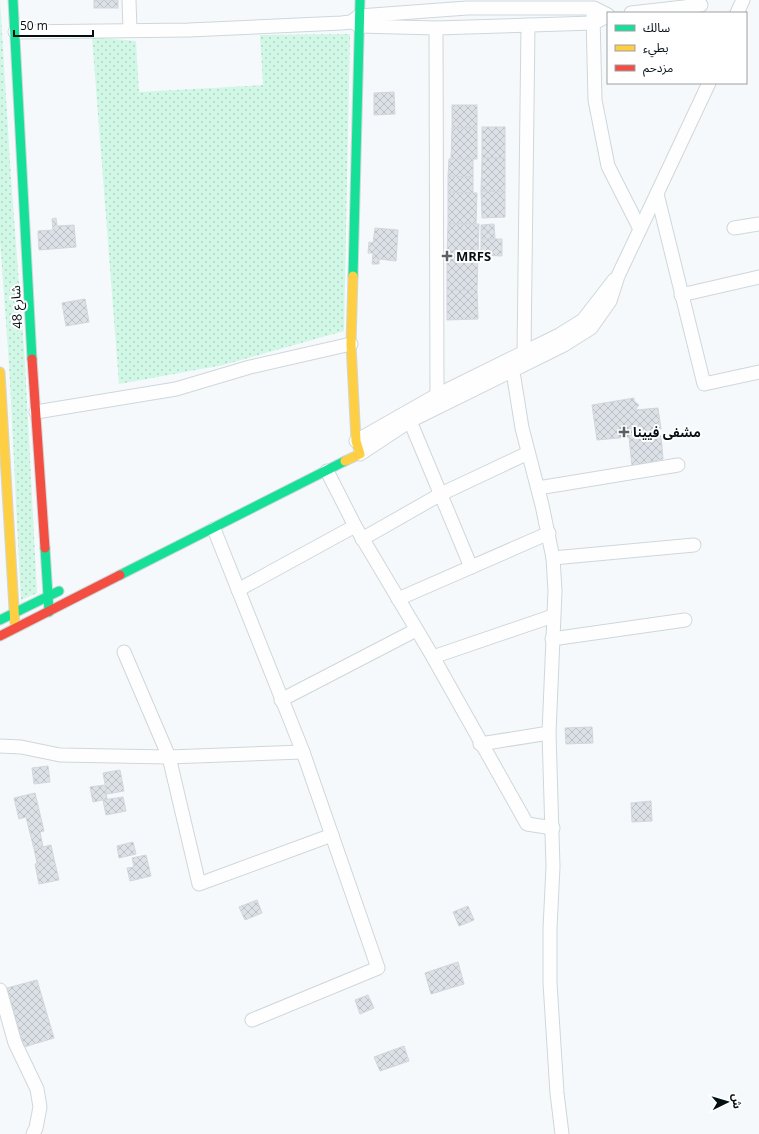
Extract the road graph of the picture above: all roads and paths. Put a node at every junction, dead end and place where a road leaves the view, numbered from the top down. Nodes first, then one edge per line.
1 (13, 0) edge
2 (129, 0) edge
3 (360, 0) edge
4 (743, 0) edge
5 (467, 4) edge
6 (593, 4) edge
7 (701, 6) edge
8 (641, 12) edge
9 (738, 12) edge
10 (607, 15) edge
11 (607, 16) edge
12 (356, 21) junction
13 (593, 23) junction
14 (528, 25) junction
15 (467, 27) junction
16 (436, 28) junction
17 (130, 30) junction
18 (15, 32) junction
19 (709, 84) edge
20 (657, 194) junction
21 (759, 224) edge
22 (734, 228) dead end
23 (640, 229) junction
24 (618, 276) junction
25 (759, 277) edge
26 (681, 295) junction
27 (351, 344) junction
28 (524, 353) junction
29 (510, 366) junction
30 (0, 372) edge
31 (759, 372) edge
32 (437, 395) junction
33 (36, 412) junction
34 (410, 421) junction
35 (352, 443) junction
36 (528, 453) junction
37 (360, 454) junction
38 (678, 466) dead end
39 (327, 471) junction
40 (538, 488) junction
41 (441, 494) junction
42 (354, 526) junction
43 (214, 529) junction
44 (549, 533) junction
45 (362, 539) junction
46 (694, 545) dead end
47 (553, 558) junction
48 (471, 567) junction
49 (68, 587) dead end
50 (238, 590) junction
51 (48, 596) junction
52 (398, 599) junction
53 (49, 612) junction
54 (14, 613) junction
55 (553, 616) junction
56 (0, 620) edge
57 (686, 620) dead end
58 (15, 628) junction
59 (416, 630) junction
60 (0, 636) edge
61 (552, 639) junction
62 (124, 652) dead end
63 (433, 657) junction
64 (281, 700) junction
65 (549, 733) junction
66 (480, 744) junction
67 (0, 746) edge
68 (303, 752) junction
69 (169, 757) junction
70 (553, 828) junction
71 (332, 835) junction
72 (0, 990) edge
73 (252, 1020) dead end
74 (33, 1134) edge
75 (562, 1134) edge

1 - 18 main road, 48 شارع
2 - 17 street
3 - 12 main road
4 - 9 street
5 - 6 street
5 - 12 street
5 - 15 street
6 - 10 street
6 - 13 street
7 - 8 street
11 - 13 street
12 - 16 street
12 - 17 street
12 - 27 main road
13 - 14 street
13 - 23 street
14 - 15 street
14 - 28 street
15 - 16 street
16 - 32 street
17 - 18 street
18 - 33 main road, 48 شارع
19 - 20 street
20 - 23 street
20 - 26 street
21 - 22 street
23 - 24 street
24 - 28 street
24 - 29 street
25 - 26 street
26 - 31 street
27 - 33 street
27 - 35 main road
28 - 29 street
29 - 32 street
29 - 34 street
29 - 36 street
30 - 54 main road
32 - 35 street
33 - 51 main road, 48 شارع
34 - 37 street
34 - 41 street
35 - 37 main road
36 - 40 street
36 - 41 street
37 - 39 main road
38 - 40 street
39 - 42 street
39 - 43 main road
40 - 44 street
41 - 45 street
41 - 48 street
42 - 45 street
42 - 50 street
43 - 50 street
43 - 53 main road
44 - 47 street
44 - 48 street
45 - 52 street
46 - 47 street
47 - 55 street
48 - 52 street
49 - 51 main road
50 - 64 street
51 - 53 main road, 48 شارع
51 - 54 main road
52 - 59 street
53 - 58 main road
54 - 56 main road
54 - 58 main road
55 - 61 street
55 - 63 street
57 - 61 street
58 - 60 main road
59 - 63 street
59 - 64 street
61 - 65 street
62 - 69 street
63 - 66 street
64 - 68 street
65 - 66 street
65 - 70 street
66 - 70 street
67 - 69 street
68 - 69 street
68 - 71 street
69 - 71 street
70 - 75 street
71 - 73 street
72 - 74 street

